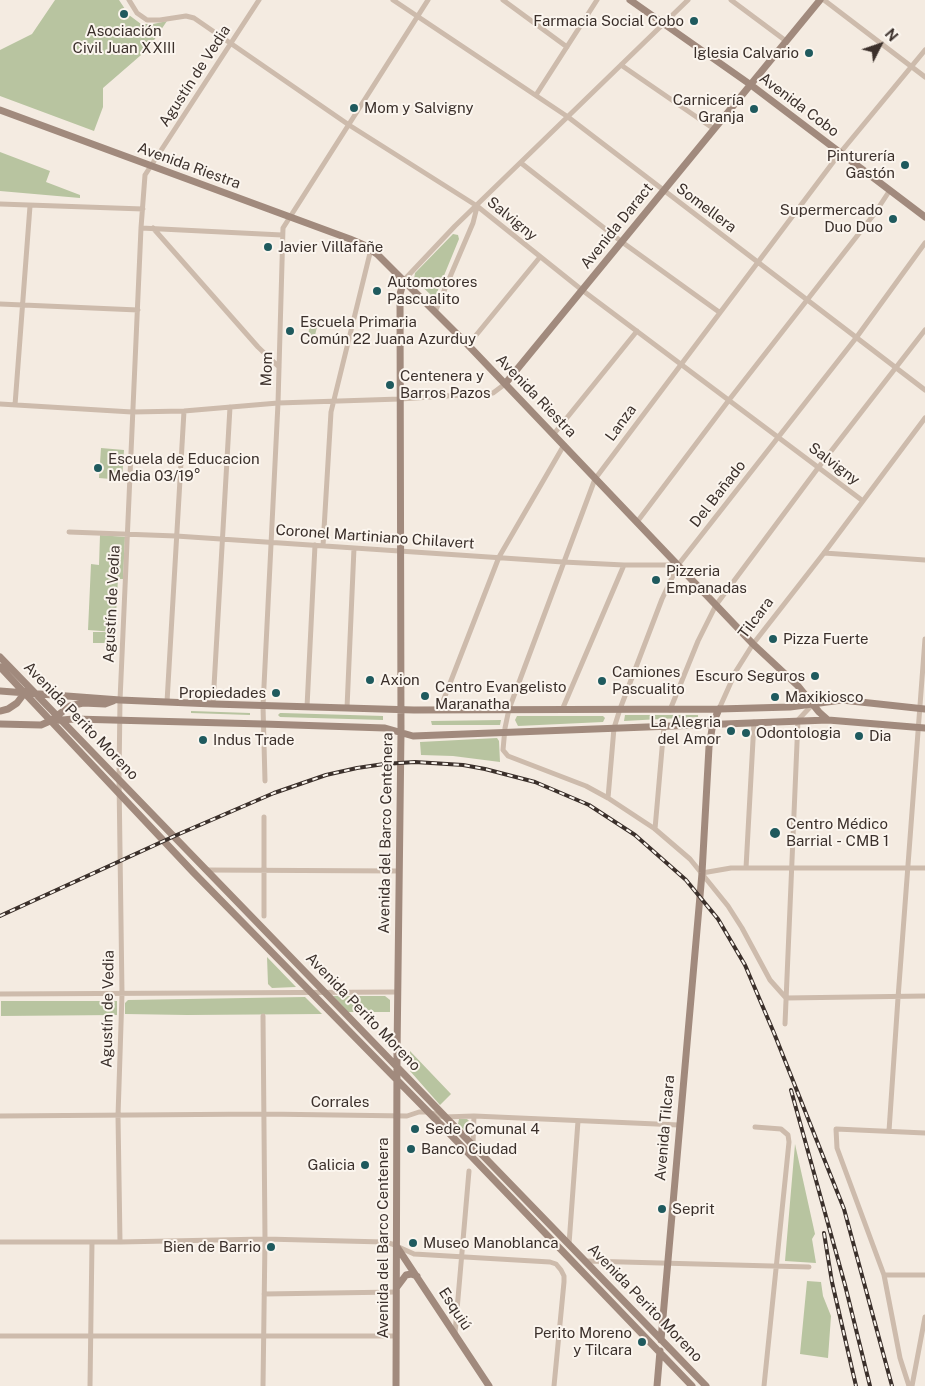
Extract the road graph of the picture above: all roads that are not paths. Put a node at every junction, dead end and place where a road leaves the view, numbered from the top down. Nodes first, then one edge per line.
1 (129, 0) edge
2 (259, 0) edge
3 (393, 0) edge
4 (428, 0) edge
5 (503, 0) edge
6 (597, 0) edge
7 (630, 0) edge
8 (688, 0) edge
9 (731, 0) edge
10 (820, 0) edge
11 (824, 0) edge
12 (418, 16) junction
13 (664, 23) junction
14 (786, 41) junction
15 (231, 42) junction
16 (567, 47) junction
17 (925, 50) edge
18 (621, 65) junction
19 (911, 66) junction
20 (925, 77) edge
21 (750, 85) junction
22 (536, 95) junction
23 (0, 110) edge
24 (568, 117) junction
25 (349, 126) junction
26 (714, 130) junction
27 (840, 152) junction
28 (521, 163) junction
29 (150, 167) junction
30 (890, 190) junction
31 (663, 191) junction
32 (0, 204) edge
33 (30, 206) junction
34 (477, 206) junction
35 (143, 209) junction
36 (925, 217) edge
37 (289, 218) junction
38 (141, 228) junction
39 (152, 228) junction
40 (282, 235) junction
41 (622, 242) junction
42 (925, 243) edge
43 (371, 250) junction
44 (540, 257) junction
45 (757, 262) junction
46 (404, 280) junction
47 (582, 290) junction
48 (806, 300) junction
49 (0, 304) edge
50 (22, 306) junction
51 (138, 310) junction
52 (435, 312) junction
53 (719, 312) junction
54 (925, 330) edge
55 (637, 331) junction
56 (856, 338) junction
57 (468, 345) junction
58 (680, 364) junction
59 (279, 367) junction
60 (896, 369) junction
61 (505, 384) junction
62 (925, 390) edge
63 (400, 399) junction
64 (729, 400) junction
65 (335, 401) junction
66 (278, 403) junction
67 (0, 404) edge
68 (16, 405) junction
69 (230, 407) junction
70 (184, 411) junction
71 (132, 412) junction
72 (925, 418) edge
73 (553, 435) junction
74 (778, 438) junction
75 (564, 446) junction
76 (818, 468) junction
77 (596, 478) junction
78 (863, 501) junction
79 (637, 522) junction
80 (70, 532) dead end
81 (128, 535) junction
82 (176, 536) junction
83 (221, 539) junction
84 (272, 542) junction
85 (315, 545) junction
86 (323, 546) junction
87 (354, 548) junction
88 (400, 551) junction
89 (824, 554) junction
90 (499, 557) junction
91 (925, 560) edge
92 (563, 562) junction
93 (624, 565) junction
94 (678, 565) junction
95 (716, 605) junction
96 (925, 639) edge
97 (753, 644) junction
98 (0, 657) edge
99 (0, 667) edge
100 (27, 690) junction
101 (0, 691) edge
102 (36, 694) junction
103 (118, 700) junction
104 (166, 702) junction
105 (213, 704) junction
106 (813, 704) junction
107 (264, 706) junction
108 (307, 707) junction
109 (347, 708) junction
110 (923, 708) edge
111 (400, 709) junction
112 (440, 709) junction
113 (508, 709) junction
114 (620, 709) junction
115 (719, 709) junction
116 (562, 710) junction
117 (670, 710) junction
118 (0, 712) edge
119 (60, 718) junction
120 (120, 720) junction
121 (798, 720) junction
122 (828, 720) junction
123 (50, 721) junction
124 (754, 722) junction
125 (0, 724) edge
126 (263, 724) junction
127 (713, 724) junction
128 (664, 726) junction
129 (614, 728) junction
130 (922, 728) edge
131 (401, 732) junction
132 (504, 733) junction
133 (119, 779) junction
134 (265, 781) dead end
135 (120, 794) junction
136 (608, 798) junction
137 (264, 817) dead end
138 (655, 829) junction
139 (792, 867) junction
140 (746, 868) junction
141 (908, 868) junction
142 (925, 868) edge
143 (205, 870) junction
144 (264, 871) junction
145 (399, 871) junction
146 (702, 873) junction
147 (264, 916) dead end
148 (310, 991) junction
149 (324, 992) junction
150 (398, 992) junction
151 (0, 994) edge
152 (122, 994) junction
153 (925, 996) edge
154 (786, 998) junction
155 (898, 998) junction
156 (263, 1016) dead end
157 (785, 1024) dead end
158 (397, 1068) junction
159 (397, 1080) junction
160 (428, 1112) junction
161 (264, 1114) junction
162 (397, 1114) junction
163 (0, 1116) edge
164 (118, 1116) junction
165 (474, 1116) junction
166 (444, 1117) junction
167 (578, 1121) junction
168 (679, 1125) junction
169 (755, 1127) dead end
170 (889, 1131) junction
171 (925, 1133) edge
172 (473, 1144) junction
173 (469, 1171) dead end
174 (265, 1239) junction
175 (0, 1242) edge
176 (92, 1242) junction
177 (120, 1242) junction
178 (569, 1244) junction
179 (397, 1247) junction
180 (462, 1258) junction
181 (586, 1261) junction
182 (669, 1264) junction
183 (777, 1266) junction
184 (809, 1268) dead end
185 (884, 1275) junction
186 (925, 1275) edge
187 (417, 1276) junction
188 (396, 1290) junction
189 (264, 1294) junction
190 (925, 1317) edge
191 (455, 1333) junction
192 (0, 1336) edge
193 (90, 1336) junction
194 (264, 1336) junction
195 (396, 1336) junction
196 (661, 1339) junction
197 (660, 1354) junction
198 (90, 1386) edge
199 (263, 1386) edge
200 (396, 1386) edge
201 (489, 1386) edge
202 (554, 1386) edge
203 (657, 1386) edge
204 (692, 1386) edge
205 (706, 1386) edge
206 (764, 1386) edge
207 (910, 1386) edge

1 - 15 street, Salvigny
2 - 15 street, Agustín de Vedia
3 - 12 street, Somellera
4 - 12 street, Mom
5 - 16 street
6 - 16 street
7 - 13 main road, Avenida Cobo
8 - 13 street
9 - 14 street
10 - 14 main road, Avenida Daract
11 - 19 street
12 - 22 street, Somellera
12 - 25 street, Mom
13 - 18 street
13 - 21 main road, Avenida Cobo
14 - 21 main road, Avenida Daract
15 - 25 street, Salvigny
15 - 29 street, Agustín de Vedia
16 - 22 street
17 - 19 street, Lanza
18 - 24 street
18 - 26 street
19 - 20 street
19 - 27 street, Lanza
21 - 26 main road, Avenida Daract
21 - 27 main road, Avenida Cobo
22 - 24 street, Somellera
23 - 29 main road, Avenida Riestra
24 - 28 street
24 - 31 street, Somellera
25 - 34 street, Salvigny
25 - 37 street, Mom
26 - 31 main road, Avenida Daract
27 - 30 main road, Avenida Cobo
27 - 45 street, Lanza
28 - 34 street
28 - 41 street
29 - 35 street, Agustín de Vedia
29 - 37 main road, Avenida Riestra
30 - 36 main road, Avenida Cobo
30 - 48 street
31 - 41 main road, Avenida Daract
31 - 45 street, Somellera
32 - 33 street
33 - 35 street
33 - 50 street
34 - 44 street, Salvigny
34 - 46 street
34 - 52 street
35 - 38 street, Agustín de Vedia
37 - 40 street, Mom
37 - 43 main road, Avenida Riestra
38 - 39 street
38 - 51 street, Agustín de Vedia
39 - 40 street
39 - 59 street
40 - 59 street, Mom
41 - 47 main road, Avenida Daract
41 - 53 street
42 - 56 street, Del Bañado
43 - 46 main road, Avenida Riestra
43 - 65 street
44 - 47 street, Salvigny
44 - 57 street
45 - 48 street, Somellera
45 - 53 street, Lanza
46 - 52 main road, Avenida Riestra
46 - 63 main road, Avenida del Barco Centenera
47 - 55 street, Salvigny
47 - 61 main road, Avenida Daract
48 - 56 street, Somellera
48 - 64 street
49 - 50 street
50 - 51 street
50 - 68 street
51 - 71 street, Agustín de Vedia
52 - 57 main road, Avenida Riestra
53 - 58 street, Lanza
54 - 60 street
55 - 58 street, Salvigny
55 - 73 street
56 - 60 street, Somellera
56 - 74 street, Del Bañado
57 - 61 main road, Avenida Riestra
58 - 64 street, Salvigny
58 - 77 street, Lanza
59 - 66 street, Mom
60 - 62 street, Somellera
60 - 76 street
61 - 63 street
61 - 73 main road, Avenida Riestra
63 - 65 street
63 - 88 main road, Avenida del Barco Centenera
64 - 74 street, Salvigny
64 - 79 street
65 - 66 street
65 - 86 street
66 - 69 street
66 - 84 street, Mom
67 - 68 street
68 - 71 street
69 - 70 street
69 - 83 street
70 - 71 street
70 - 82 street
71 - 81 street, Agustín de Vedia
72 - 78 street, Tilcara
73 - 75 main road, Avenida Riestra
74 - 76 street, Salvigny
74 - 94 street, Del Bañado
75 - 77 main road, Avenida Riestra
75 - 90 street
76 - 78 street, Salvigny
76 - 95 street
77 - 79 main road, Avenida Riestra
77 - 92 street, Lanza
78 - 89 street, Tilcara
79 - 94 main road, Avenida Riestra
80 - 81 street, Coronel Martiniano Chilavert
81 - 82 street, Coronel Martiniano Chilavert
81 - 103 street, Agustín de Vedia
82 - 83 street, Coronel Martiniano Chilavert
82 - 104 street
83 - 84 street, Coronel Martiniano Chilavert
83 - 105 street
84 - 85 street, Coronel Martiniano Chilavert
84 - 107 street, Mom
85 - 86 street, Coronel Martiniano Chilavert
85 - 108 street
86 - 87 street, Coronel Martiniano Chilavert
87 - 88 street, Coronel Martiniano Chilavert
87 - 109 street
88 - 90 street, Coronel Martiniano Chilavert
88 - 111 main road, Avenida del Barco Centenera
89 - 91 street
89 - 97 street, Tilcara
90 - 92 street, Coronel Martiniano Chilavert
90 - 112 street
92 - 93 street, Coronel Martiniano Chilavert
92 - 113 street, Lanza
93 - 94 street, Coronel Martiniano Chilavert
93 - 116 street
94 - 95 main road, Avenida Riestra
94 - 114 street, Del Bañado
95 - 97 main road, Avenida Riestra
95 - 117 street
96 - 110 street
97 - 106 main road, Avenida Riestra
97 - 115 street, Tilcara
98 - 100 main road, Avenida Perito Moreno
99 - 100 main road, Avenida Perito Moreno
100 - 101 main road
100 - 102 main road
100 - 118 main road
100 - 123 main road, Avenida Perito Moreno
102 - 103 main road
102 - 119 main road, Avenida Perito Moreno
103 - 104 main road
103 - 119 main road
103 - 120 street, Agustín de Vedia
104 - 105 main road
105 - 107 main road
106 - 110 main road
106 - 115 main road
106 - 121 street
106 - 122 main road, Avenida Riestra
107 - 108 main road
107 - 126 street, Mom
108 - 109 main road
109 - 111 main road
110 - 130 street
111 - 112 main road
111 - 131 main road, Avenida del Barco Centenera
112 - 113 main road
113 - 116 main road
113 - 132 street, Lanza
114 - 116 main road
114 - 117 main road
114 - 129 street, Del Bañado
115 - 117 main road
115 - 127 main road, Tilcara
119 - 120 main road
119 - 123 main road
119 - 133 main road, Avenida Perito Moreno
120 - 126 main road
120 - 133 street, Agustín de Vedia
121 - 122 main road
121 - 124 main road
121 - 139 street
122 - 130 main road
123 - 125 main road
123 - 135 main road, Avenida Perito Moreno
124 - 127 main road
124 - 140 street
126 - 131 main road
126 - 134 street, Mom
127 - 128 main road
127 - 146 main road, Tilcara
128 - 129 main road
128 - 138 street
129 - 132 main road
129 - 136 street, Del Bañado
130 - 141 street
131 - 132 main road
131 - 145 main road, Avenida del Barco Centenera
132 - 136 street, Lanza
133 - 135 street, Agustín de Vedia
133 - 143 main road, Avenida Perito Moreno
135 - 148 main road, Avenida Perito Moreno
135 - 152 street, Agustín de Vedia
136 - 138 street
137 - 144 street
138 - 146 street
139 - 140 street
139 - 141 street
139 - 154 street
140 - 146 street
141 - 142 street
141 - 155 street
143 - 144 street
143 - 149 main road, Avenida Perito Moreno
144 - 145 street
144 - 147 street
145 - 150 main road, Avenida del Barco Centenera
146 - 154 street
146 - 168 main road, Avenida Tilcara
148 - 149 street
148 - 152 street
148 - 159 main road, Avenida Perito Moreno
149 - 150 street
149 - 158 main road, Avenida Perito Moreno
150 - 158 main road, Avenida del Barco Centenera
151 - 152 street
152 - 164 street, Agustín de Vedia
153 - 155 street
154 - 155 street
154 - 157 street
155 - 170 street
156 - 161 street
158 - 159 main road, Avenida del Barco Centenera
158 - 166 main road, Avenida Perito Moreno
159 - 160 main road, Avenida Perito Moreno
159 - 162 main road, Avenida del Barco Centenera
160 - 162 street, Corrales
160 - 166 street, Corrales
160 - 197 main road, Avenida Perito Moreno
161 - 162 street, Corrales
161 - 164 street, Corrales
161 - 174 street
162 - 179 main road, Avenida del Barco Centenera
163 - 164 street, Corrales
164 - 177 street, Agustín de Vedia
165 - 166 street, Corrales
165 - 167 street, Corrales
165 - 172 street
166 - 172 main road, Avenida Perito Moreno
167 - 168 street, Corrales
167 - 178 street
168 - 182 main road, Avenida Tilcara
169 - 183 street
170 - 171 street
170 - 185 street
172 - 178 main road, Avenida Perito Moreno
173 - 180 street
174 - 177 street
174 - 179 street
174 - 189 street
175 - 176 street
176 - 177 street
176 - 193 street
178 - 181 main road, Avenida Perito Moreno
179 - 180 street
179 - 187 main road, Esquiú
179 - 188 main road, Avenida del Barco Centenera
180 - 191 street
180 - 202 street
181 - 182 street
181 - 196 main road, Avenida Perito Moreno
182 - 183 street
182 - 196 main road, Avenida Tilcara
183 - 184 street
183 - 206 street
185 - 186 street
185 - 207 street
187 - 188 main road
187 - 191 main road, Esquiú
188 - 189 street
188 - 195 main road, Avenida del Barco Centenera
189 - 194 street
190 - 207 street
191 - 201 main road, Esquiú
192 - 193 street
193 - 194 street
193 - 198 street
194 - 195 street
194 - 199 street
195 - 200 main road, Avenida del Barco Centenera
196 - 197 main road, Avenida Tilcara
196 - 205 main road, Avenida Perito Moreno
197 - 203 main road, Avenida Tilcara
197 - 204 main road, Avenida Perito Moreno

